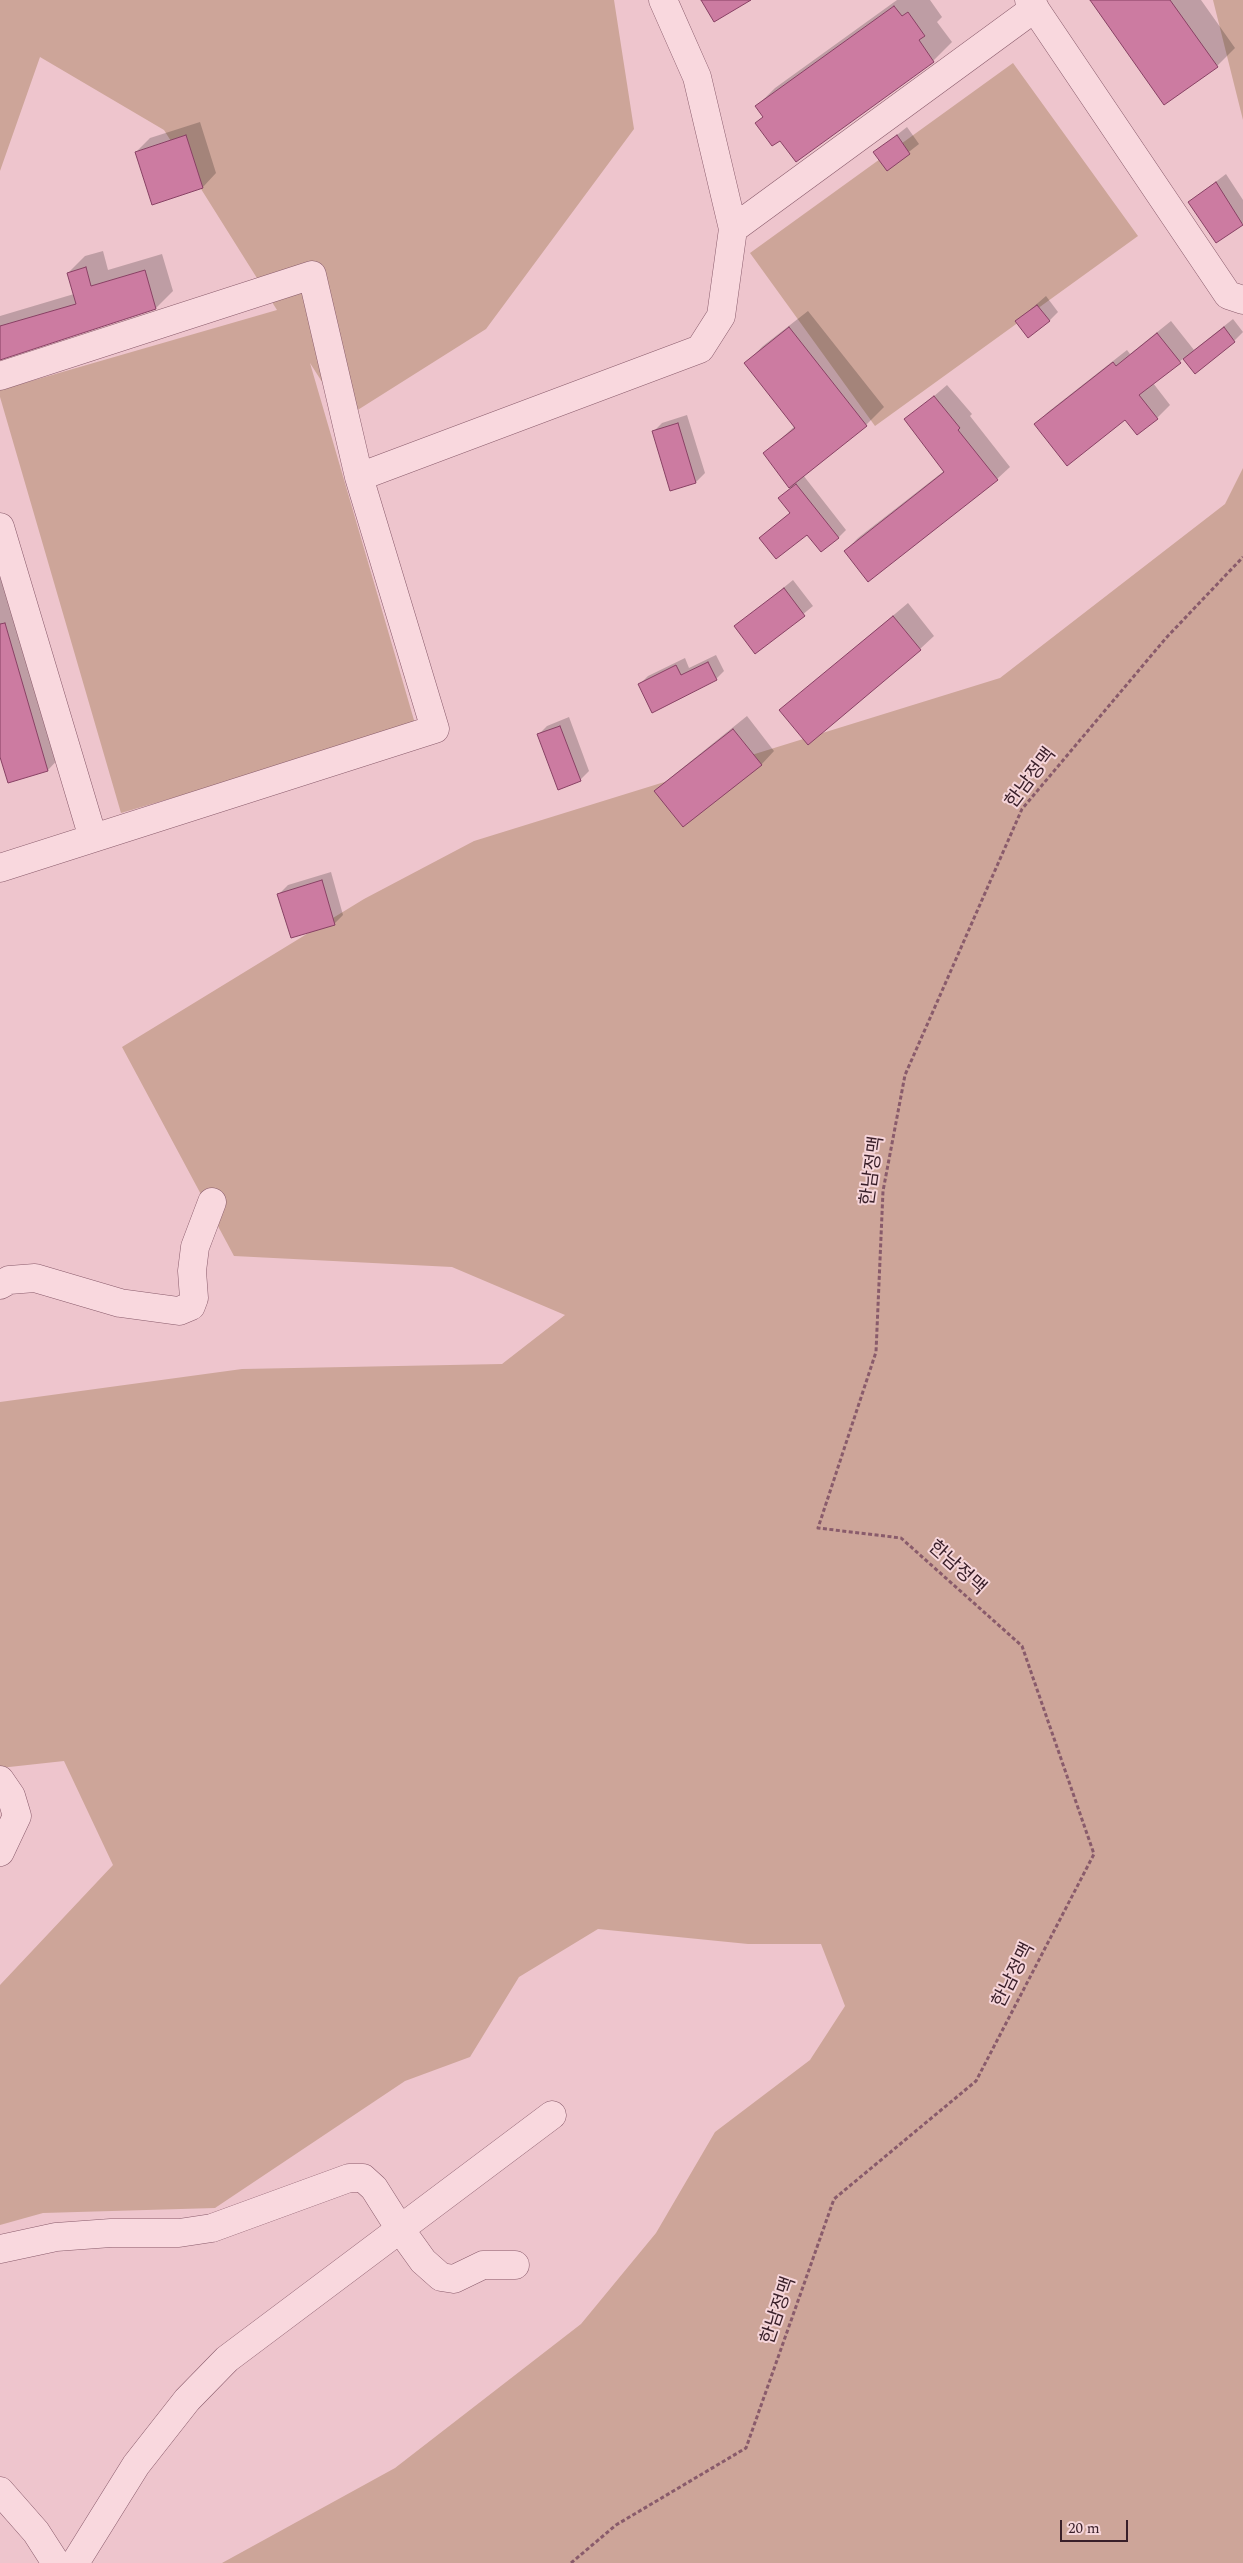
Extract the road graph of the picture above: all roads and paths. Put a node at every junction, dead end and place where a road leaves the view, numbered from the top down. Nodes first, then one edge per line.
1 (662, 0) edge
2 (1032, 4) edge
3 (733, 229) junction
4 (1243, 300) edge
5 (0, 376) edge
6 (359, 477) junction
7 (0, 527) edge
8 (1243, 557) edge
9 (93, 838) junction
10 (0, 868) edge
11 (212, 1202) dead end
12 (0, 1285) edge
13 (0, 1780) edge
14 (0, 1852) edge
15 (552, 2115) dead end
16 (400, 2229) junction
17 (0, 2249) edge
18 (515, 2266) dead end
19 (0, 2491) edge
20 (56, 2563) edge
21 (75, 2563) edge
22 (571, 2563) edge

1 - 3 street
2 - 3 street
2 - 4 street
3 - 6 street
5 - 6 street
6 - 9 street
7 - 9 street
8 - 22 path, 한남정맥
9 - 10 street
11 - 12 street
13 - 14 street
15 - 16 street
16 - 17 street
16 - 18 street
16 - 21 street
19 - 20 street

